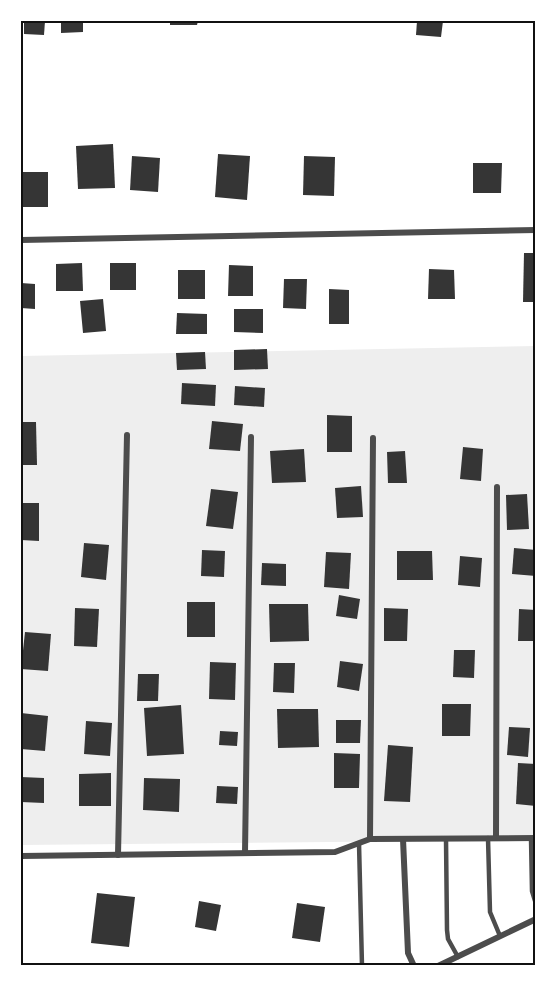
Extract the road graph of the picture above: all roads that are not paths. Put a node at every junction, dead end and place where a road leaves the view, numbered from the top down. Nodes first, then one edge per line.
1 (536, 230) edge
2 (21, 240) edge
3 (127, 435) dead end
4 (251, 437) dead end
5 (373, 438) dead end
6 (497, 487) dead end
7 (488, 838) junction
8 (496, 838) junction
9 (534, 838) edge
10 (370, 839) junction
11 (403, 839) junction
12 (446, 839) junction
13 (359, 843) junction
14 (245, 853) junction
15 (118, 855) junction
16 (21, 856) edge
17 (536, 904) edge
18 (536, 919) edge
19 (500, 936) junction
20 (458, 957) junction
21 (362, 966) edge
22 (414, 966) edge
23 (438, 966) edge

1 - 2 street
3 - 15 street
4 - 14 street
5 - 10 street
6 - 8 street
7 - 8 street
7 - 12 street
7 - 19 lane
8 - 9 street
9 - 17 lane
10 - 11 street
10 - 13 street
11 - 12 street
11 - 22 street
12 - 20 lane
13 - 14 street
13 - 21 lane
14 - 15 street
15 - 16 street
18 - 19 street
19 - 20 street
20 - 23 street

